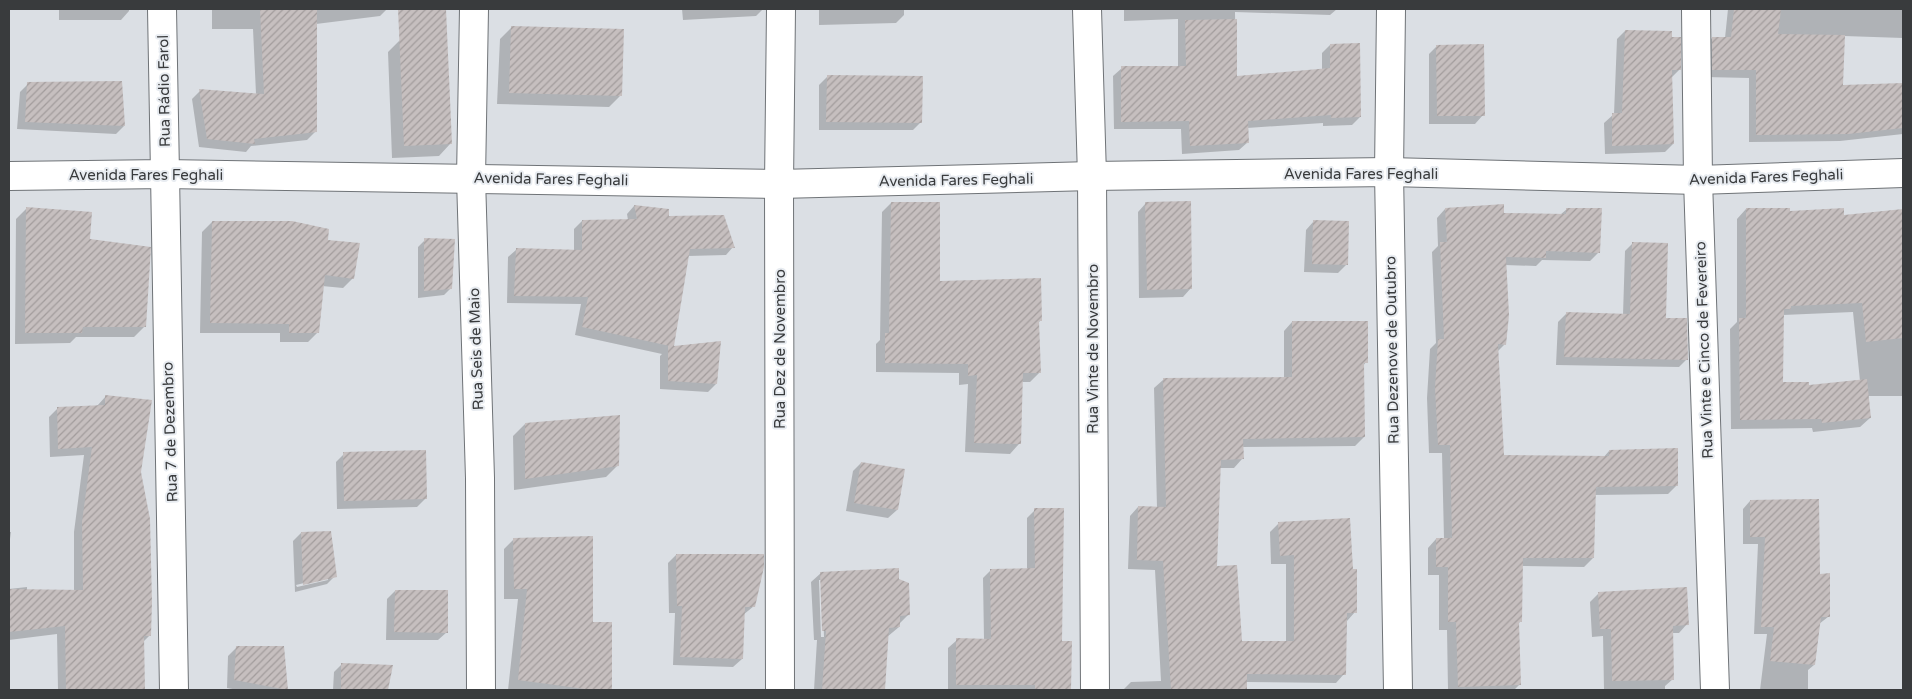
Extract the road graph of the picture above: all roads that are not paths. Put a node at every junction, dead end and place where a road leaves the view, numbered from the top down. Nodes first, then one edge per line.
1 (162, 9) edge
2 (474, 9) edge
3 (781, 9) edge
4 (1088, 9) edge
5 (1391, 9) edge
6 (1696, 9) edge
7 (1389, 172) junction
8 (1903, 173) edge
9 (165, 174) junction
10 (9, 176) edge
11 (1092, 176) junction
12 (472, 178) junction
13 (1698, 180) junction
14 (779, 184) junction
15 (174, 690) edge
16 (481, 690) edge
17 (780, 690) edge
18 (1095, 690) edge
19 (1398, 690) edge
20 (1715, 690) edge

1 - 9 street, Rua Rádio Farol
2 - 12 street, Rua Seis de Maio
3 - 14 street, Rua Dez de Novembro
4 - 11 street, Rua Vinte de Novembro
5 - 7 street, Rua Dezenove de Outubro
6 - 13 street, Rua Vinte e Cinco de Fevereiro
7 - 11 street, Avenida Fares Feghali
7 - 13 street, Avenida Fares Feghali
7 - 19 street, Rua Dezenove de Outubro
8 - 13 street, Avenida Fares Feghali
9 - 10 street, Avenida Fares Feghali
9 - 12 street, Avenida Fares Feghali
9 - 15 street, Rua 7 de Dezembro
11 - 14 street, Avenida Fares Feghali
11 - 18 street, Rua Vinte de Novembro
12 - 14 street, Avenida Fares Feghali
12 - 16 street, Rua Seis de Maio
13 - 20 street, Rua Vinte e Cinco de Fevereiro
14 - 17 street, Rua Dez de Novembro

